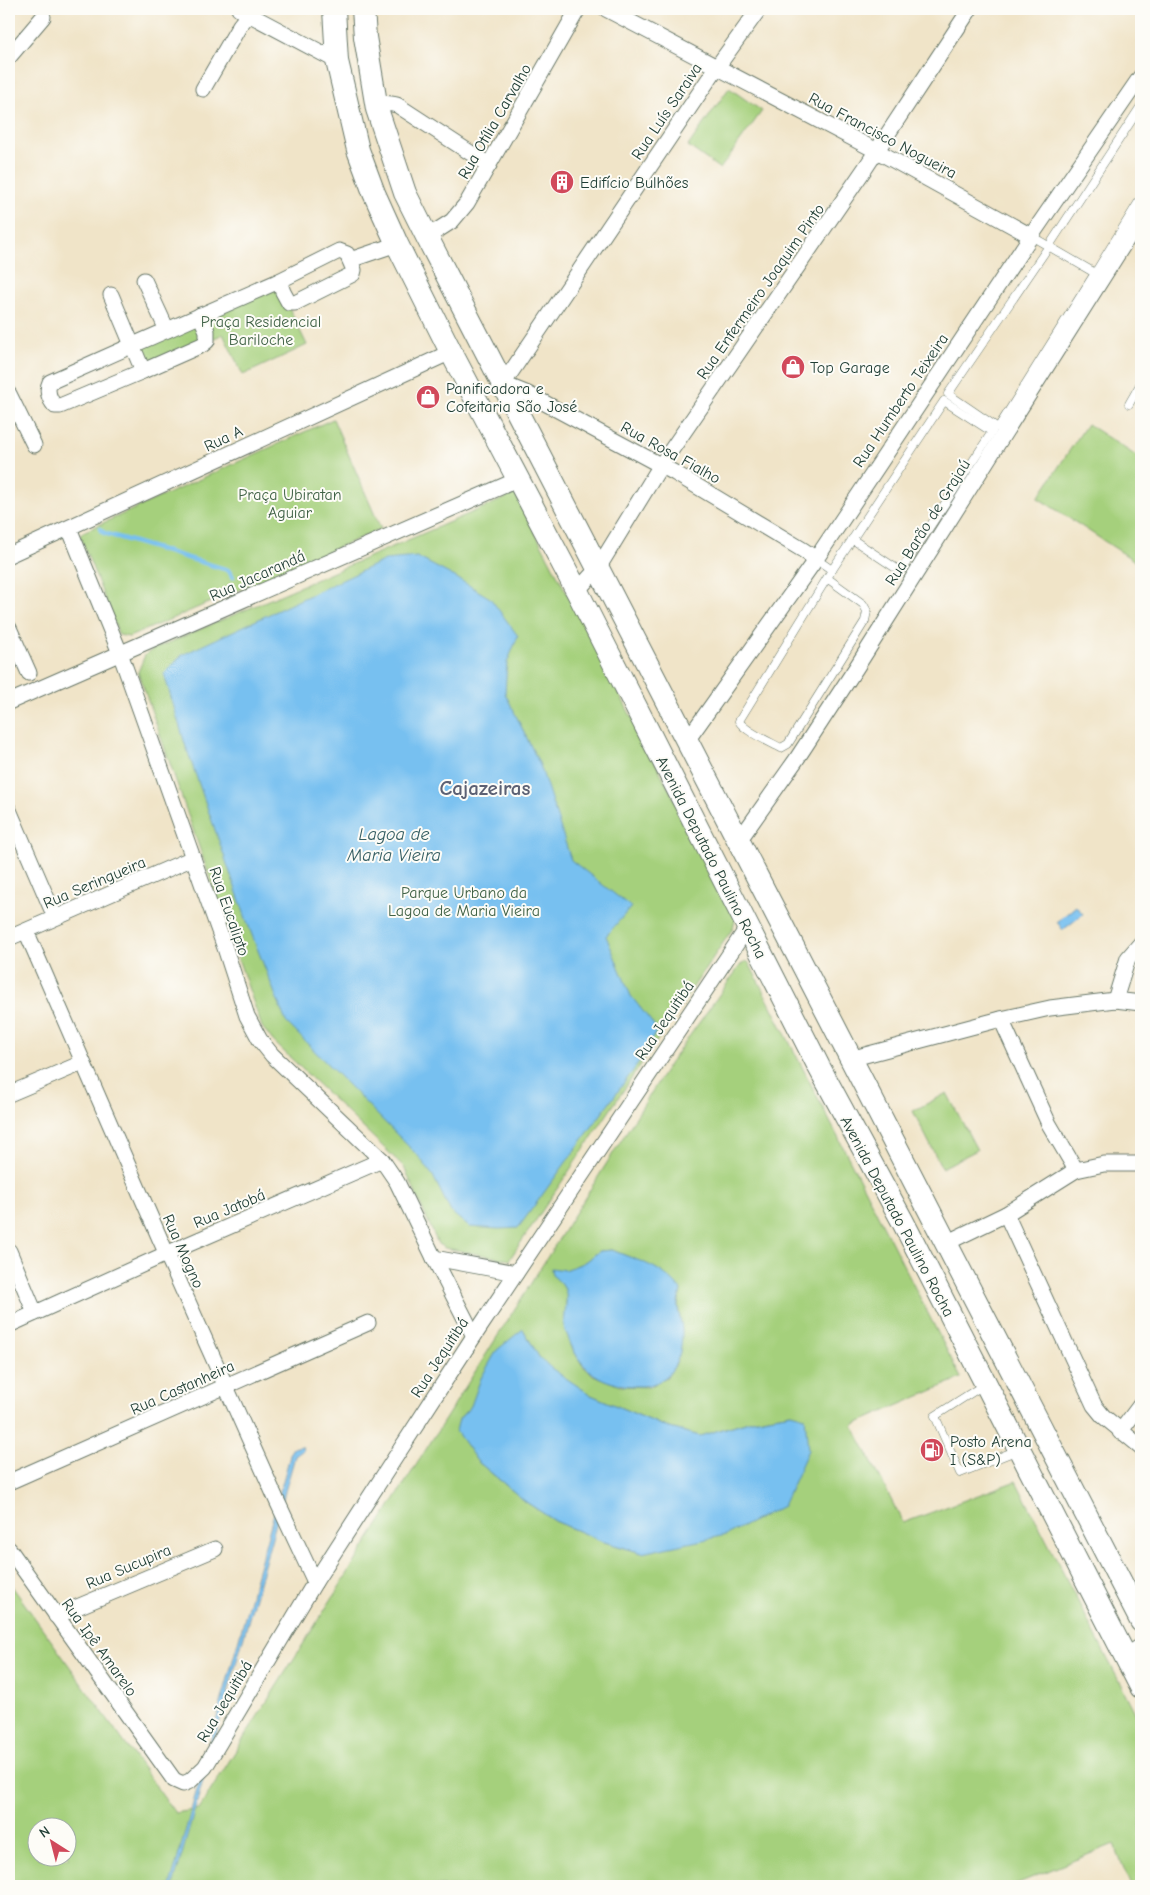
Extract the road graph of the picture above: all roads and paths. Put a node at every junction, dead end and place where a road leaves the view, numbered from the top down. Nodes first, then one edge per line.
1 (334, 9) edge
2 (363, 9) edge
3 (578, 9) edge
4 (606, 9) edge
5 (759, 9) edge
6 (970, 9) edge
7 (247, 11) edge
8 (43, 17) dead end
9 (9, 57) edge
10 (337, 61) junction
11 (717, 67) junction
12 (1141, 76) edge
13 (203, 89) dead end
14 (1141, 106) edge
15 (377, 109) junction
16 (877, 151) junction
17 (489, 165) junction
18 (1141, 198) edge
19 (1141, 218) edge
20 (427, 237) junction
21 (1035, 238) junction
22 (397, 244) junction
23 (1049, 246) junction
24 (350, 260) junction
25 (1094, 273) junction
26 (144, 280) dead end
27 (279, 281) junction
28 (111, 295) dead end
29 (200, 315) junction
30 (167, 330) junction
31 (133, 345) junction
32 (451, 352) junction
33 (143, 371) junction
34 (1141, 383) edge
35 (504, 384) junction
36 (9, 394) edge
37 (1129, 404) dead end
38 (34, 446) dead end
39 (661, 465) junction
40 (519, 479) junction
41 (69, 528) junction
42 (852, 539) junction
43 (9, 555) edge
44 (816, 559) junction
45 (598, 568) junction
46 (832, 570) junction
47 (827, 578) junction
48 (576, 591) junction
49 (9, 628) edge
50 (120, 653) junction
51 (29, 673) dead end
52 (9, 702) edge
53 (686, 742) junction
54 (9, 810) edge
55 (738, 842) junction
56 (193, 858) junction
57 (55, 918) junction
58 (747, 928) junction
59 (26, 931) junction
60 (9, 938) edge
61 (1141, 943) edge
62 (1115, 1000) junction
63 (1141, 1002) edge
64 (1002, 1019) junction
65 (850, 1059) junction
66 (82, 1063) junction
67 (819, 1067) junction
68 (9, 1094) edge
69 (382, 1160) junction
70 (1141, 1164) edge
71 (1076, 1170) junction
72 (1006, 1214) junction
73 (946, 1243) junction
74 (9, 1251) edge
75 (166, 1254) junction
76 (434, 1258) junction
77 (516, 1273) junction
78 (35, 1313) junction
79 (368, 1323) dead end
80 (9, 1324) edge
81 (474, 1336) junction
82 (986, 1384) junction
83 (226, 1386) junction
84 (1141, 1404) edge
85 (1120, 1432) junction
86 (1141, 1447) edge
87 (1020, 1449) junction
88 (9, 1482) edge
89 (9, 1549) edge
90 (215, 1549) dead end
91 (316, 1582) junction
92 (56, 1616) junction
93 (1141, 1620) edge
94 (1133, 1651) edge
95 (1141, 1687) edge
96 (163, 1765) joint

1 - 10 main road, Avenida Deputado Paulino Rocha
2 - 15 main road, Avenida Deputado Paulino Rocha
3 - 17 street, Rua Otília Carvalho
4 - 11 street, Rua Francisco Nogueira
5 - 11 street, Rua Luís Saraiva
6 - 16 street, Rua Enfermeiro Joaquim Pinto
7 - 10 street
7 - 13 street
8 - 9 street
10 - 22 main road, Avenida Deputado Paulino Rocha
11 - 16 street, Rua Francisco Nogueira
11 - 35 street, Rua Luís Saraiva
12 - 21 street, Rua Humberto Teixeira
14 - 23 lane
15 - 17 street
15 - 20 main road, Avenida Deputado Paulino Rocha
16 - 21 street, Rua Francisco Nogueira
16 - 39 street, Rua Enfermeiro Joaquim Pinto
17 - 20 street, Rua Otília Carvalho
18 - 25 lane
19 - 55 street, Rua Barão de Grajaú
20 - 35 main road, Avenida Deputado Paulino Rocha
21 - 23 lane
21 - 44 street, Rua Humberto Teixeira
22 - 24 street
22 - 32 main road, Avenida Deputado Paulino Rocha
23 - 25 lane
23 - 25 lane
24 - 27 street
24 - 27 street
26 - 30 street
27 - 29 street
28 - 31 street
29 - 30 street
29 - 33 street
30 - 31 street
31 - 33 street
31 - 33 street
32 - 40 main road, Avenida Deputado Paulino Rocha
32 - 41 street, Rua A
34 - 37 lane
35 - 39 street, Rua Rosa Fialho
35 - 45 main road, Avenida Deputado Paulino Rocha
36 - 38 street
39 - 44 street, Rua Rosa Fialho
39 - 45 street, Rua Enfermeiro Joaquim Pinto
40 - 48 main road, Avenida Deputado Paulino Rocha
40 - 50 street, Rua Jacarandá
41 - 43 street, Rua A
41 - 50 street, Rua Eucalipto
42 - 42 lane
42 - 46 lane
44 - 46 lane
44 - 53 street, Rua Humberto Teixeira
45 - 48 street, Rua Enfermeiro Joaquim Pinto
45 - 53 main road, Avenida Deputado Paulino Rocha
46 - 47 lane
47 - 47 lane
48 - 58 main road, Avenida Deputado Paulino Rocha
49 - 51 street
50 - 52 street, Rua Jacarandá
50 - 56 street, Rua Eucalipto
53 - 55 main road, Avenida Deputado Paulino Rocha
54 - 57 street
55 - 65 main road, Avenida Deputado Paulino Rocha
56 - 57 street, Rua Seringueira
56 - 69 street, Rua Eucalipto
57 - 59 street, Rua Seringueira
58 - 67 main road, Avenida Deputado Paulino Rocha
58 - 77 street, Rua Jequitibá
59 - 60 street, Rua Seringueira
59 - 66 street, Rua Mogno
61 - 62 street
62 - 63 street
62 - 64 street
64 - 65 street
64 - 71 street
65 - 67 main road
65 - 73 main road, Avenida Deputado Paulino Rocha
66 - 68 street
66 - 75 street, Rua Mogno
67 - 82 main road, Avenida Deputado Paulino Rocha
69 - 75 street, Rua Jatobá
69 - 76 street, Rua Eucalipto
70 - 71 street
71 - 72 street
72 - 73 street
72 - 85 street
73 - 93 main road, Avenida Deputado Paulino Rocha
74 - 78 street
75 - 78 street, Rua Jatobá
75 - 83 street, Rua Mogno
76 - 77 street
76 - 81 street, Rua Eucalipto
77 - 81 street, Rua Jequitibá
78 - 80 street, Rua Jatobá
79 - 83 street, Rua Castanheira
81 - 91 street, Rua Jequitibá
82 - 87 main road, Avenida Deputado Paulino Rocha
82 - 87 lane
83 - 88 street, Rua Castanheira
83 - 91 street, Rua Mogno
84 - 85 street
85 - 86 street
87 - 94 main road, Avenida Deputado Paulino Rocha
89 - 92 street, Rua Ipê Amarelo
90 - 92 street, Rua Sucupira
91 - 96 street, Rua Jequitibá
92 - 96 street, Rua Ipê Amarelo
94 - 95 main road, Avenida Deputado Paulino Rocha

